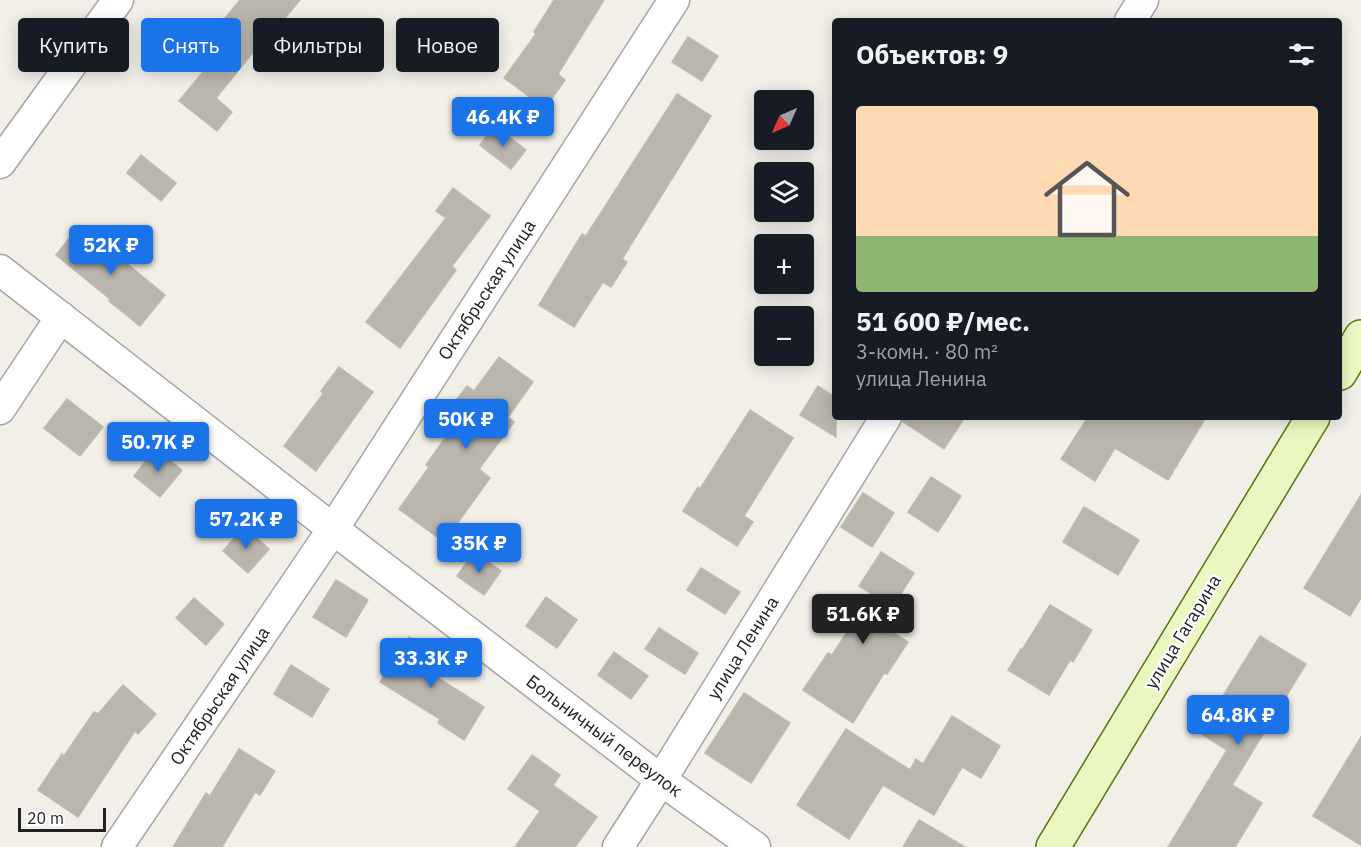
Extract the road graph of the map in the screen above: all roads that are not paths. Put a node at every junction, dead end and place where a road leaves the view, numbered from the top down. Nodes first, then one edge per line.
1 (118, 0) edge
2 (674, 0) edge
3 (1143, 0) edge
4 (1132, 18) edge
5 (0, 163) edge
6 (0, 270) edge
7 (61, 317) junction
8 (1361, 337) edge
9 (1342, 370) edge
10 (0, 409) edge
11 (883, 420) edge
12 (1311, 420) edge
13 (333, 530) junction
14 (661, 780) junction
15 (117, 847) edge
16 (618, 847) edge
17 (755, 847) edge
18 (1053, 847) edge

1 - 5 street
2 - 13 street, Октябрьская улица
3 - 4 street
6 - 7 street, Больничный переулок
7 - 10 street
7 - 13 street, Больничный переулок
8 - 9 main road
11 - 14 street, улица Ленина
12 - 18 main road, улица Гагарина
13 - 14 street, Больничный переулок
13 - 15 street, Октябрьская улица
14 - 16 street, улица Ленина
14 - 17 street, Больничный переулок

